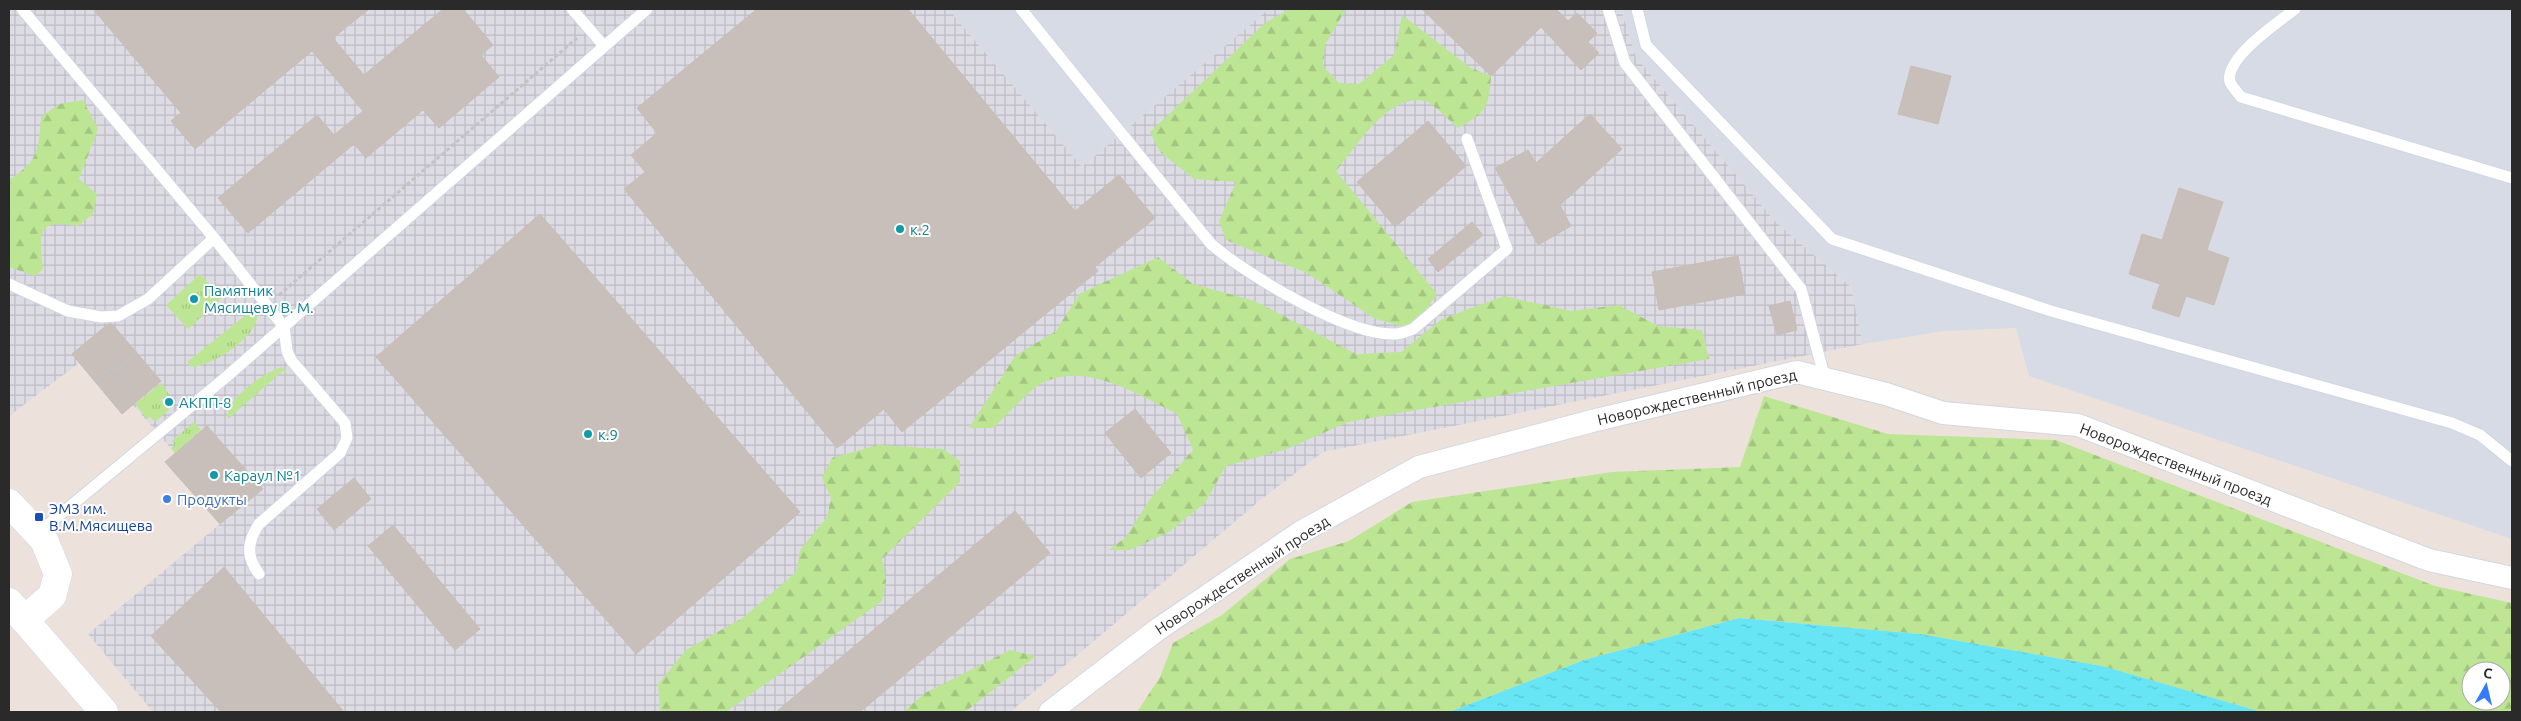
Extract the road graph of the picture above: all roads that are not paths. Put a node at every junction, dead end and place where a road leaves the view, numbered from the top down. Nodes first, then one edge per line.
1 (22, 9) edge
2 (572, 9) edge
3 (646, 9) edge
4 (1021, 9) edge
5 (1608, 9) edge
6 (1637, 9) edge
7 (2296, 9) edge
8 (604, 46) junction
9 (1467, 139) dead end
10 (2512, 178) edge
11 (214, 238) junction
12 (9, 284) edge
13 (284, 327) junction
14 (1825, 379) junction
15 (2512, 461) edge
16 (9, 503) edge
17 (38, 533) junction
18 (259, 574) dead end
19 (2512, 578) edge
20 (17, 611) edge
21 (104, 712) edge
22 (1050, 712) edge

1 - 11 lane
2 - 8 lane
3 - 8 lane
4 - 9 lane
5 - 14 lane
6 - 15 lane
7 - 10 lane
8 - 13 lane
11 - 12 lane
11 - 13 lane
13 - 17 lane
13 - 18 lane
14 - 19 street, Новорождественный проезд
14 - 22 street, Новорождественный проезд
16 - 17 street
17 - 20 street
20 - 21 street

